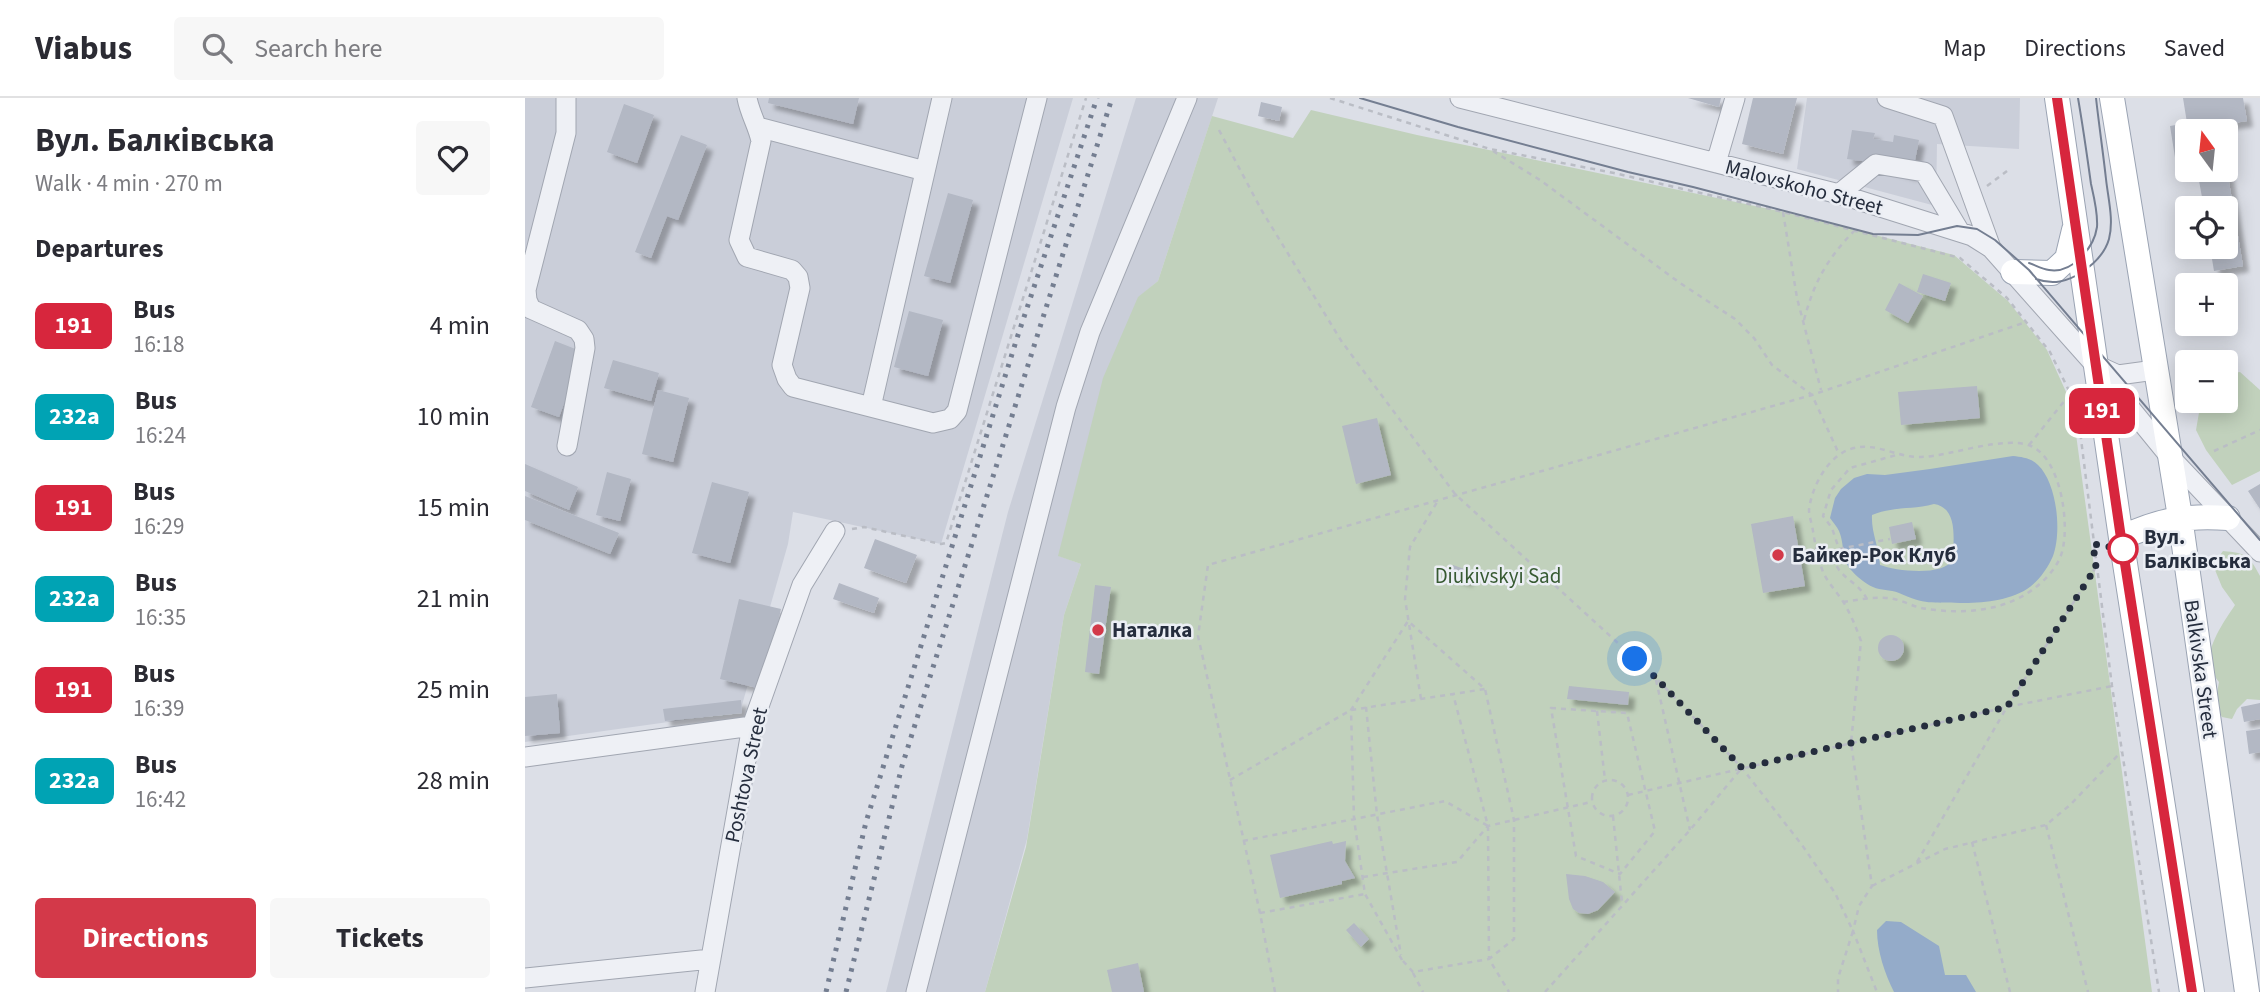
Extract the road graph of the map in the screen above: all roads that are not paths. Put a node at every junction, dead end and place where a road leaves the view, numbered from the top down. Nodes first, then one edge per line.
1 (566, 98) edge
2 (747, 98) edge
3 (942, 98) edge
4 (1037, 98) edge
5 (1187, 98) edge
6 (1735, 98) edge
7 (1887, 98) edge
8 (2057, 98) edge
9 (2112, 98) edge
10 (1470, 99) edge
11 (758, 127) junction
12 (1716, 163) junction
13 (925, 171) junction
14 (1839, 194) junction
15 (2076, 222) junction
16 (1960, 232) junction
17 (1991, 247) junction
18 (2013, 272) junction
19 (2095, 365) junction
20 (2155, 370) junction
21 (871, 407) junction
22 (567, 446) dead end
23 (2170, 457) junction
24 (2180, 517) junction
25 (2228, 518) junction
26 (835, 531) road end
27 (2121, 538) junction
28 (2260, 552) edge
29 (752, 726) junction
30 (525, 757) edge
31 (711, 959) junction
32 (525, 978) edge
33 (705, 992) edge
34 (916, 992) edge
35 (2192, 992) edge
36 (2247, 992) edge

1 - 22 street
2 - 11 street
3 - 13 street
4 - 21 street
5 - 34 street
6 - 12 street
7 - 17 street
8 - 15 main road
9 - 20 main road, Balkivska Street
10 - 12 street, Malovskoho Street
11 - 13 street
11 - 21 street
12 - 14 street, Malovskoho Street
13 - 21 street
14 - 16 street, Malovskoho Street
14 - 16 street
15 - 18 main road
15 - 19 main road
16 - 17 street, Malovskoho Street
17 - 18 street, Malovskoho Street
18 - 19 street, Malovskoho Street
19 - 20 street
19 - 23 street, Malovskoho Street
19 - 27 main road
20 - 23 main road, Balkivska Street
23 - 24 main road, Balkivska Street
23 - 25 street, Malovskoho Street
24 - 25 main road
24 - 27 main road
24 - 36 main road, Balkivska Street
25 - 28 street, Malovskoho Street
26 - 29 street, Poshtova Street
27 - 35 main road
29 - 30 street
29 - 31 street, Poshtova Street
31 - 32 street
31 - 33 street, Poshtova Street

